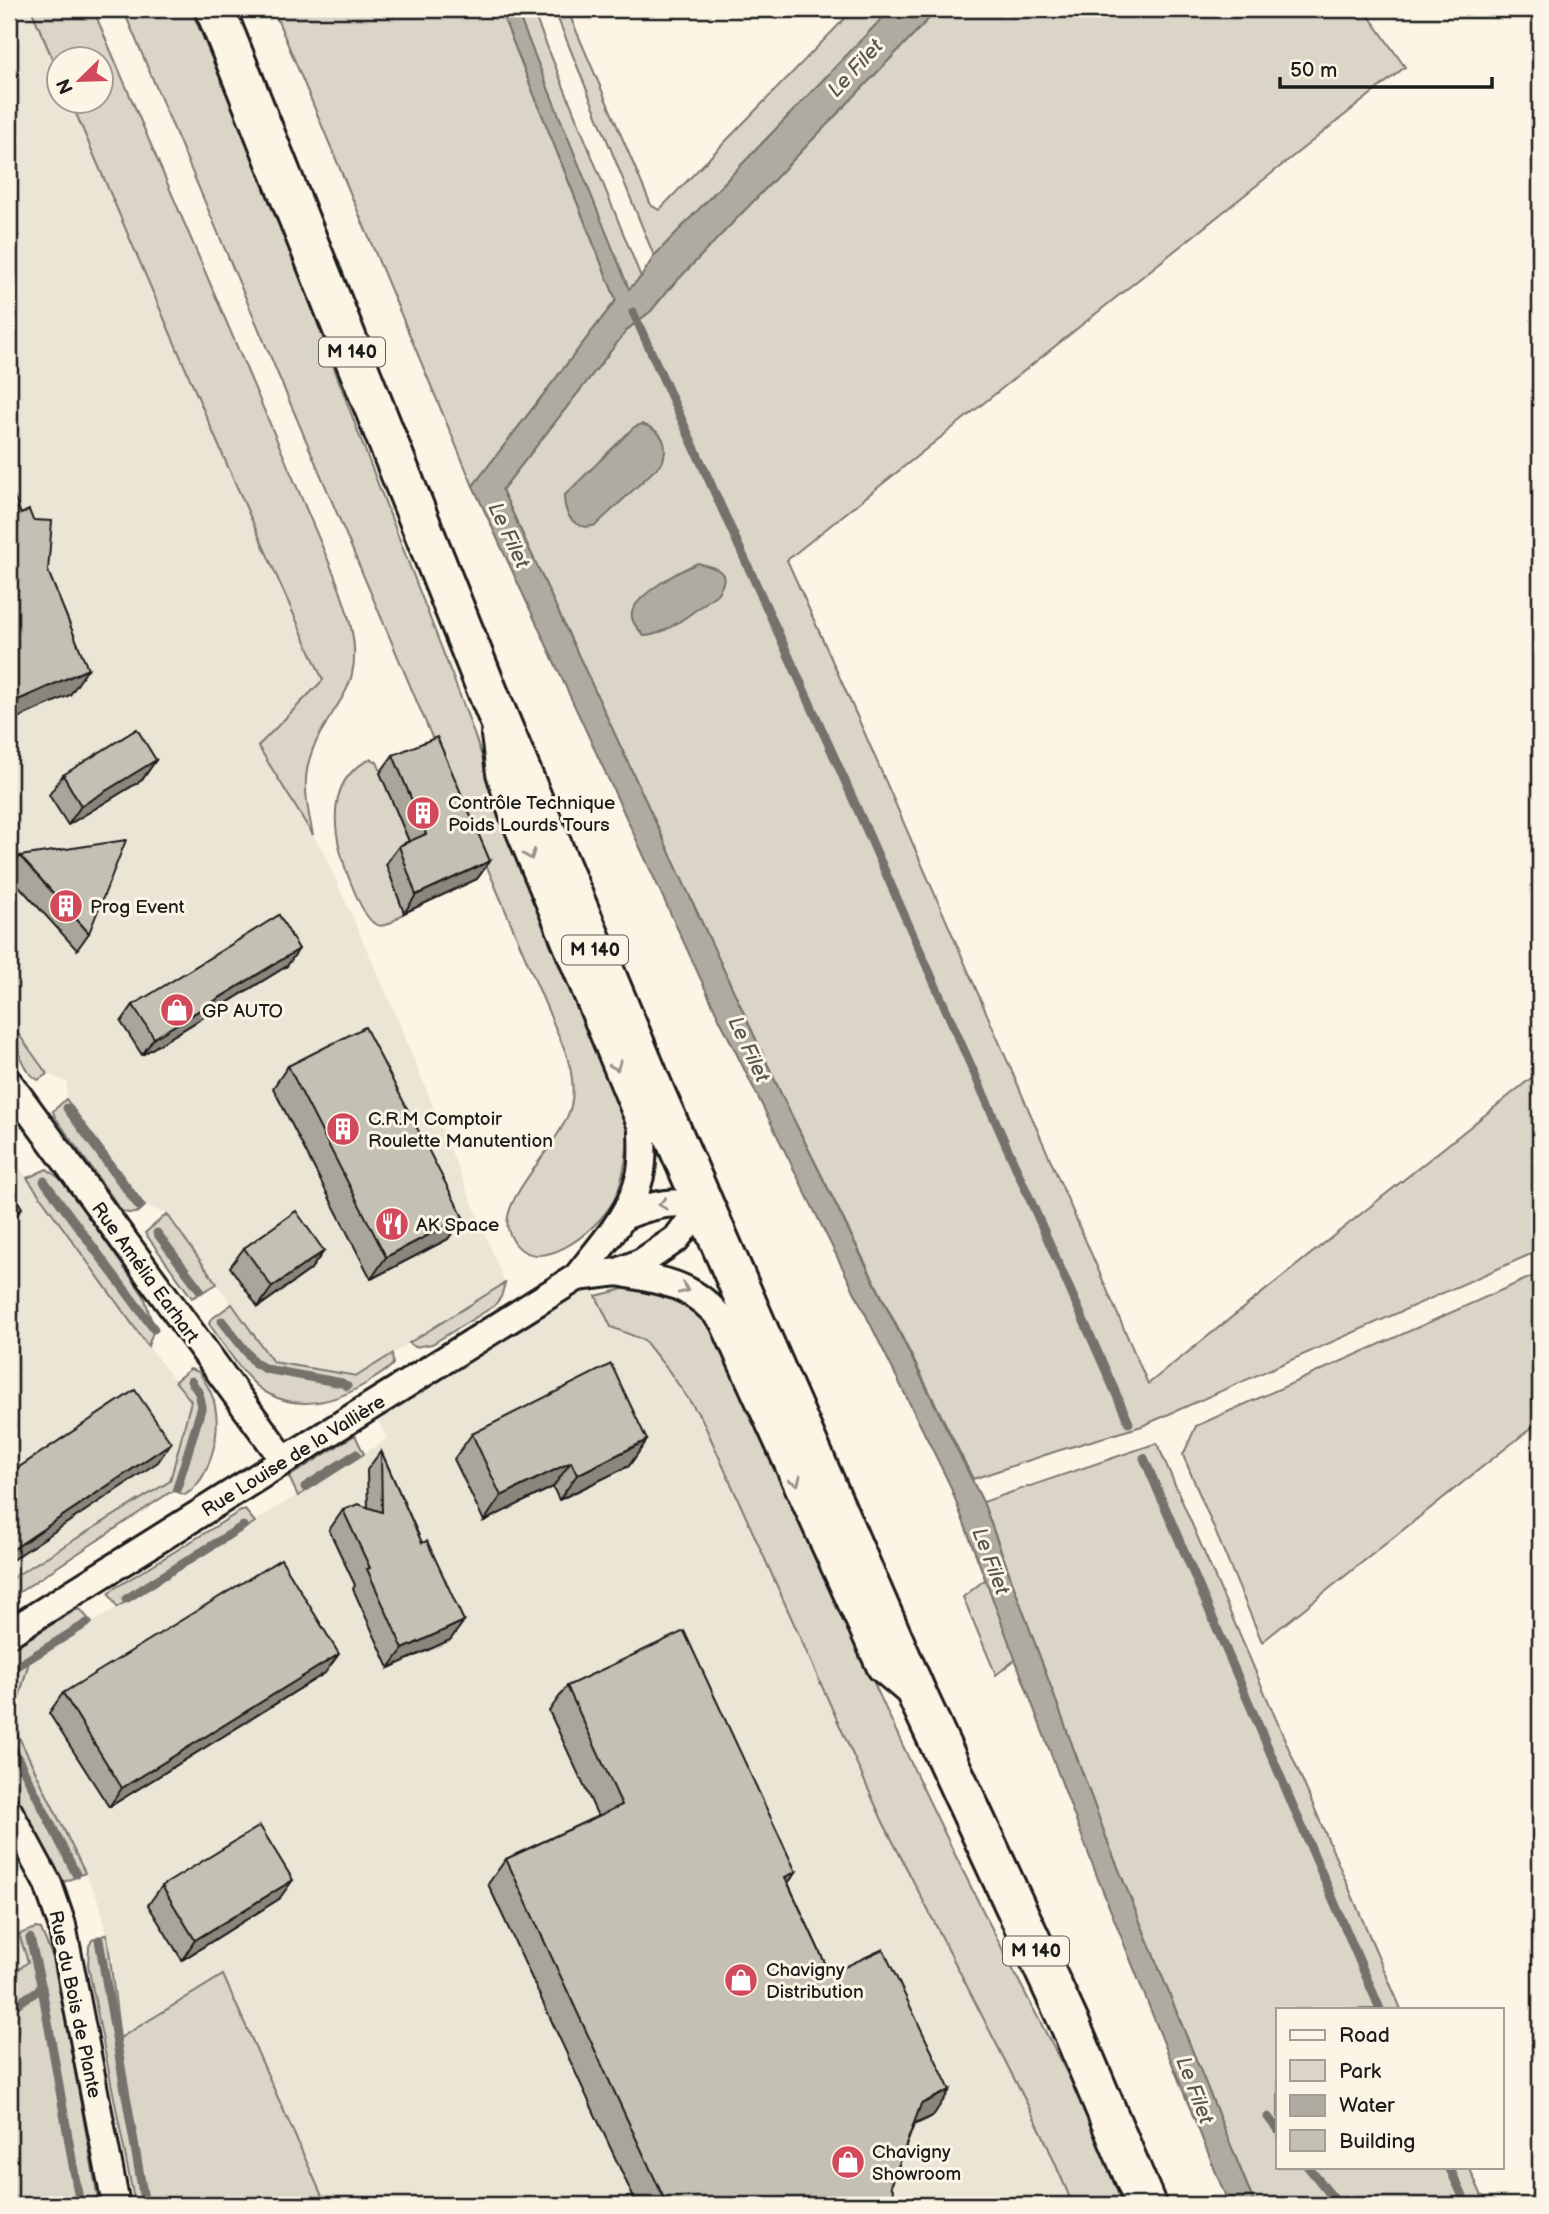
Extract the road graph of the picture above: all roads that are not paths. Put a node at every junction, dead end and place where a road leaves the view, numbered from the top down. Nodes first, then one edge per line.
1 (215, 9) edge
2 (489, 695) junction
3 (9, 1083) edge
4 (704, 1204) junction
5 (624, 1216) junction
6 (618, 1272) junction
7 (577, 1277) junction
8 (284, 1460) junction
9 (9, 1633) edge
10 (919, 1699) junction
11 (9, 1812) edge
12 (116, 2205) edge
13 (1146, 2205) edge

1 - 2 main road, M 140
2 - 4 main road, M 140
2 -> 5 street, Rue Louise de la Vallière
3 - 8 street, Rue Amélia Earhart
4 -> 5 street
4 - 6 street, Rue Louise de la Vallière
4 - 10 main road, M 140
5 - 7 street, Rue Louise de la Vallière
6 - 7 street, Rue Louise de la Vallière
6 -> 10 street, Rue Louise de la Vallière
7 - 8 street, Rue Louise de la Vallière
8 - 9 street, Rue Louise de la Vallière
10 - 13 main road, M 140
11 - 12 street, Rue du Bois de Plante

